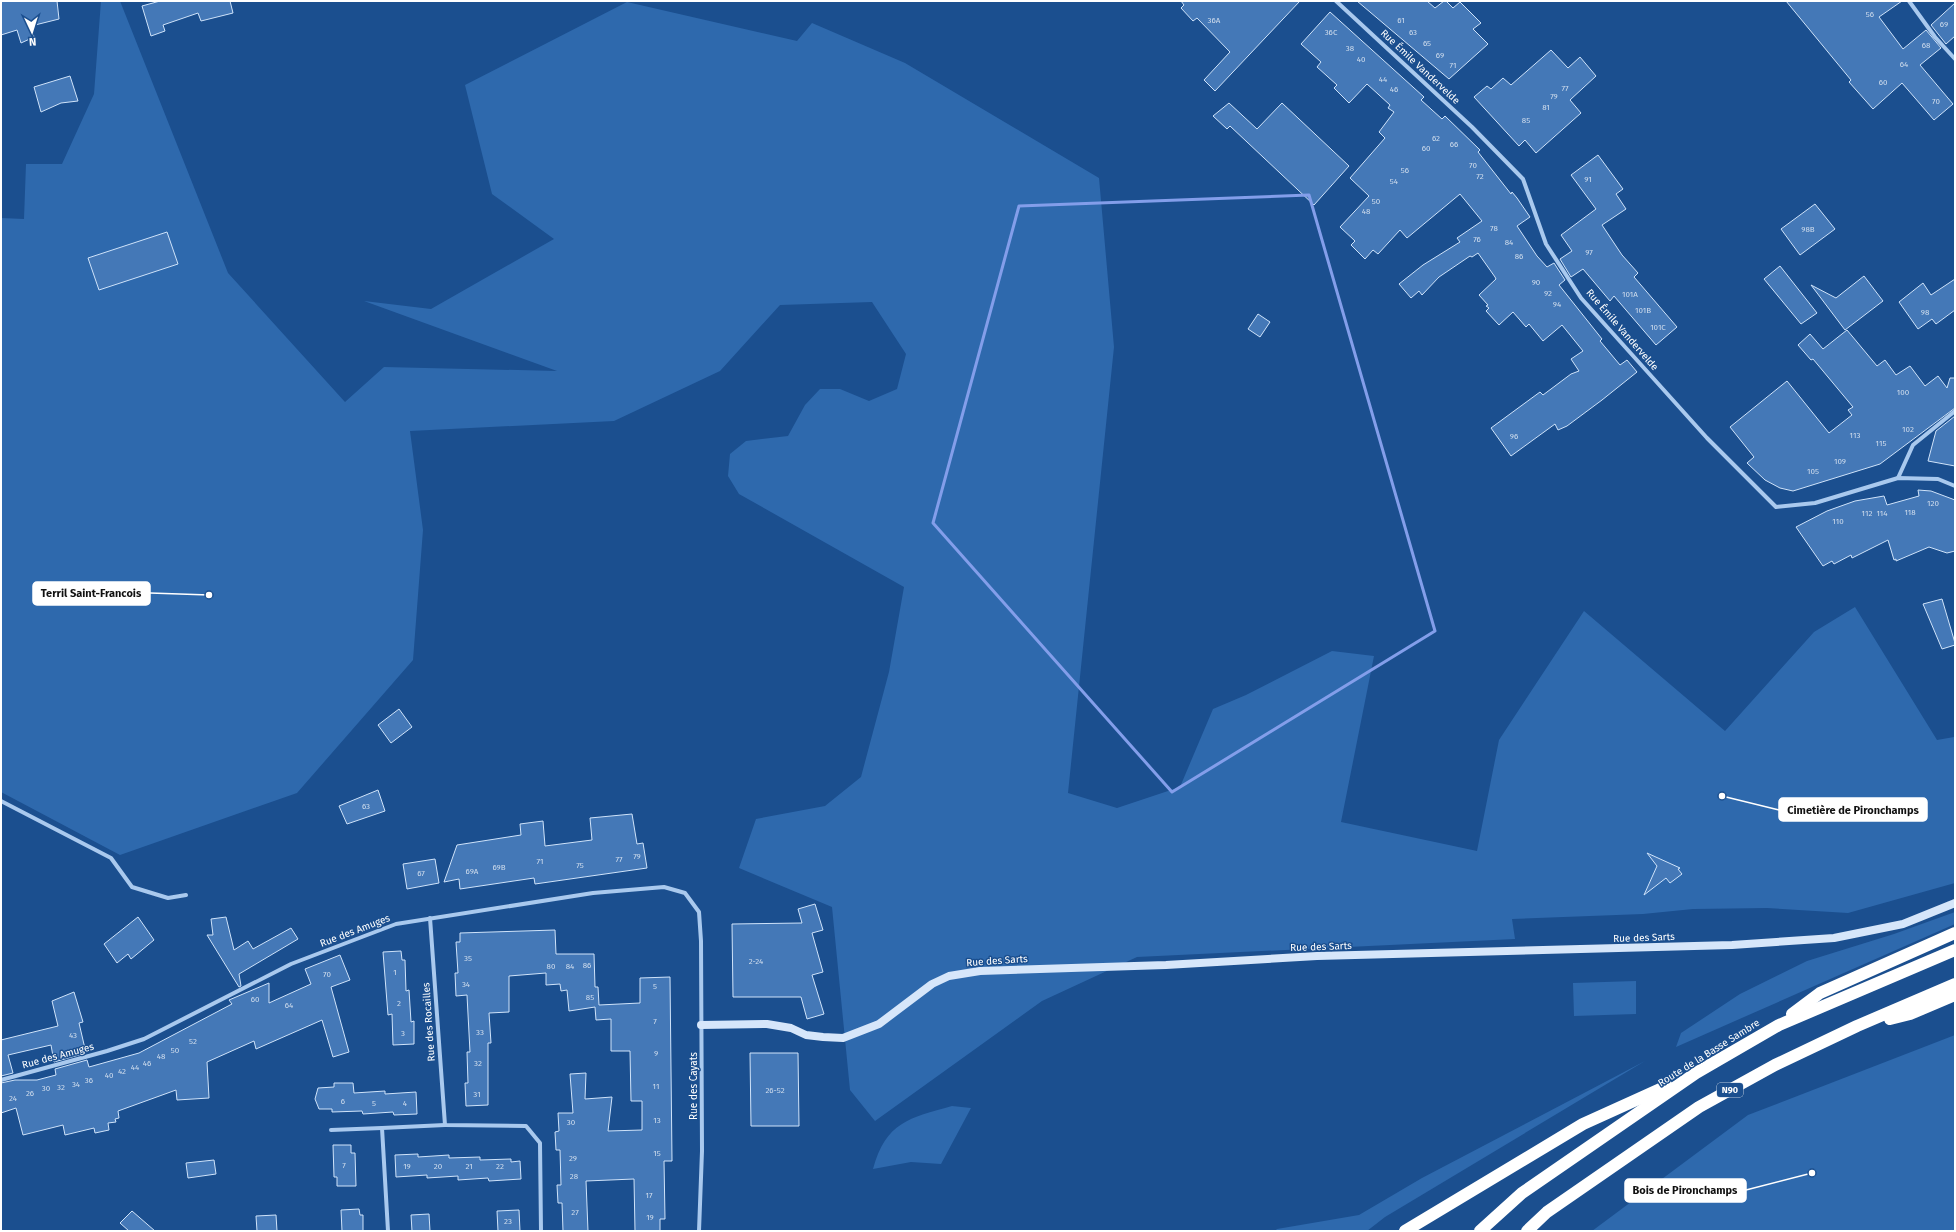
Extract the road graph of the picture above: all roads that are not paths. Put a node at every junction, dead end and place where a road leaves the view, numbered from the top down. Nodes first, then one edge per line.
1 (1336, 1) edge
2 (1909, 1) edge
3 (1955, 59) edge
4 (1955, 411) edge
5 (1898, 478) junction
6 (1955, 486) edge
7 (1, 801) edge
8 (186, 895) dead end
9 (1955, 903) edge
10 (430, 918) junction
11 (1955, 933) edge
12 (701, 941) joint
13 (1955, 950) edge
14 (1955, 984) edge
15 (1955, 995) edge
16 (1779, 1025) junction
17 (702, 1026) junction
18 (1857, 1026) junction
19 (1696, 1073) junction
20 (1, 1080) edge
21 (445, 1125) junction
22 (382, 1128) junction
23 (331, 1130) dead end
24 (388, 1231) edge
25 (541, 1231) edge
26 (699, 1231) edge
27 (1405, 1231) edge
28 (1480, 1231) edge
29 (1527, 1231) edge

1 - 5 street, Rue Émile Vandervelde
2 - 3 street
4 - 5 street
5 - 6 street, Rue Émile Vandervelde
7 - 8 street
9 - 17 street, Rue des Sarts
10 - 12 street, Rue des Amuges
10 - 20 street, Rue des Amuges
10 - 21 street, Rue des Rocailles
11 - 16 highway
12 - 17 street, Rue des Cayats
13 - 16 highway, Route de la Basse Sambre
14 - 18 highway, N90
15 - 18 highway
16 - 19 highway, Route de la Basse Sambre
17 - 26 street, Rue des Cayats
18 - 29 highway, N90
19 - 27 highway
19 - 28 highway, Route de la Basse Sambre
21 - 22 street
21 - 25 street
22 - 23 street
22 - 24 street

